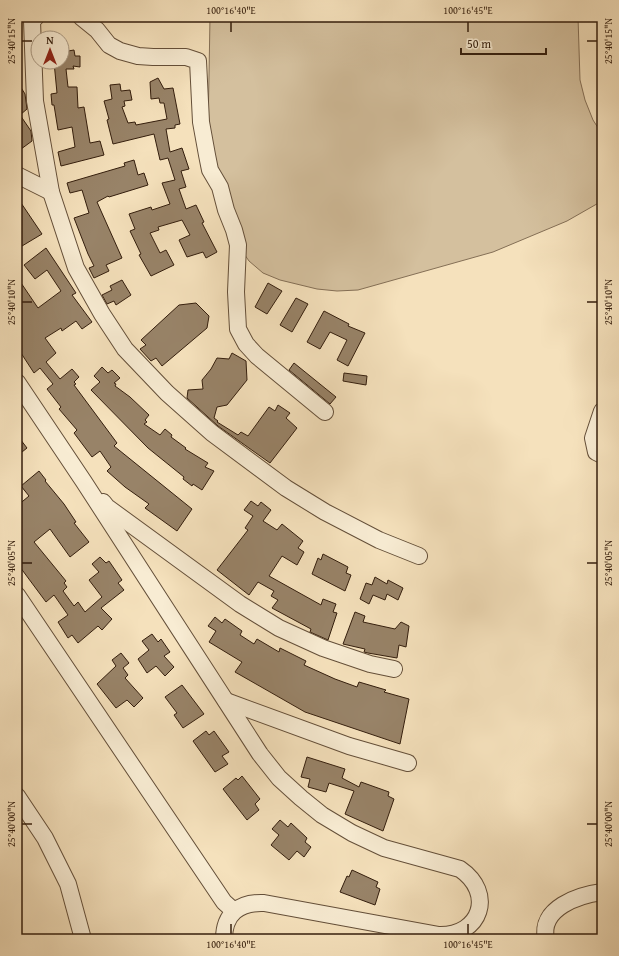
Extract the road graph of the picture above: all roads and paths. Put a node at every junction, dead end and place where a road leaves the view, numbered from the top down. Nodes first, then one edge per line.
1 (36, 17) edge
2 (81, 17) edge
3 (17, 175) edge
4 (51, 192) junction
5 (17, 382) edge
6 (602, 411) edge
7 (325, 412) dead end
8 (602, 455) edge
9 (84, 482) junction
10 (419, 556) dead end
11 (17, 595) edge
12 (394, 669) dead end
13 (226, 701) junction
14 (408, 763) dead end
15 (17, 796) edge
16 (602, 892) edge
17 (234, 911) junction
18 (83, 939) edge
19 (224, 939) edge
20 (546, 939) edge

1 - 4 street
2 - 7 street
3 - 4 street
4 - 10 street
5 - 9 street
6 - 8 street
9 - 12 street
9 - 13 street
11 - 17 street
13 - 14 street
13 - 17 street
15 - 18 street
16 - 20 street
17 - 19 street

